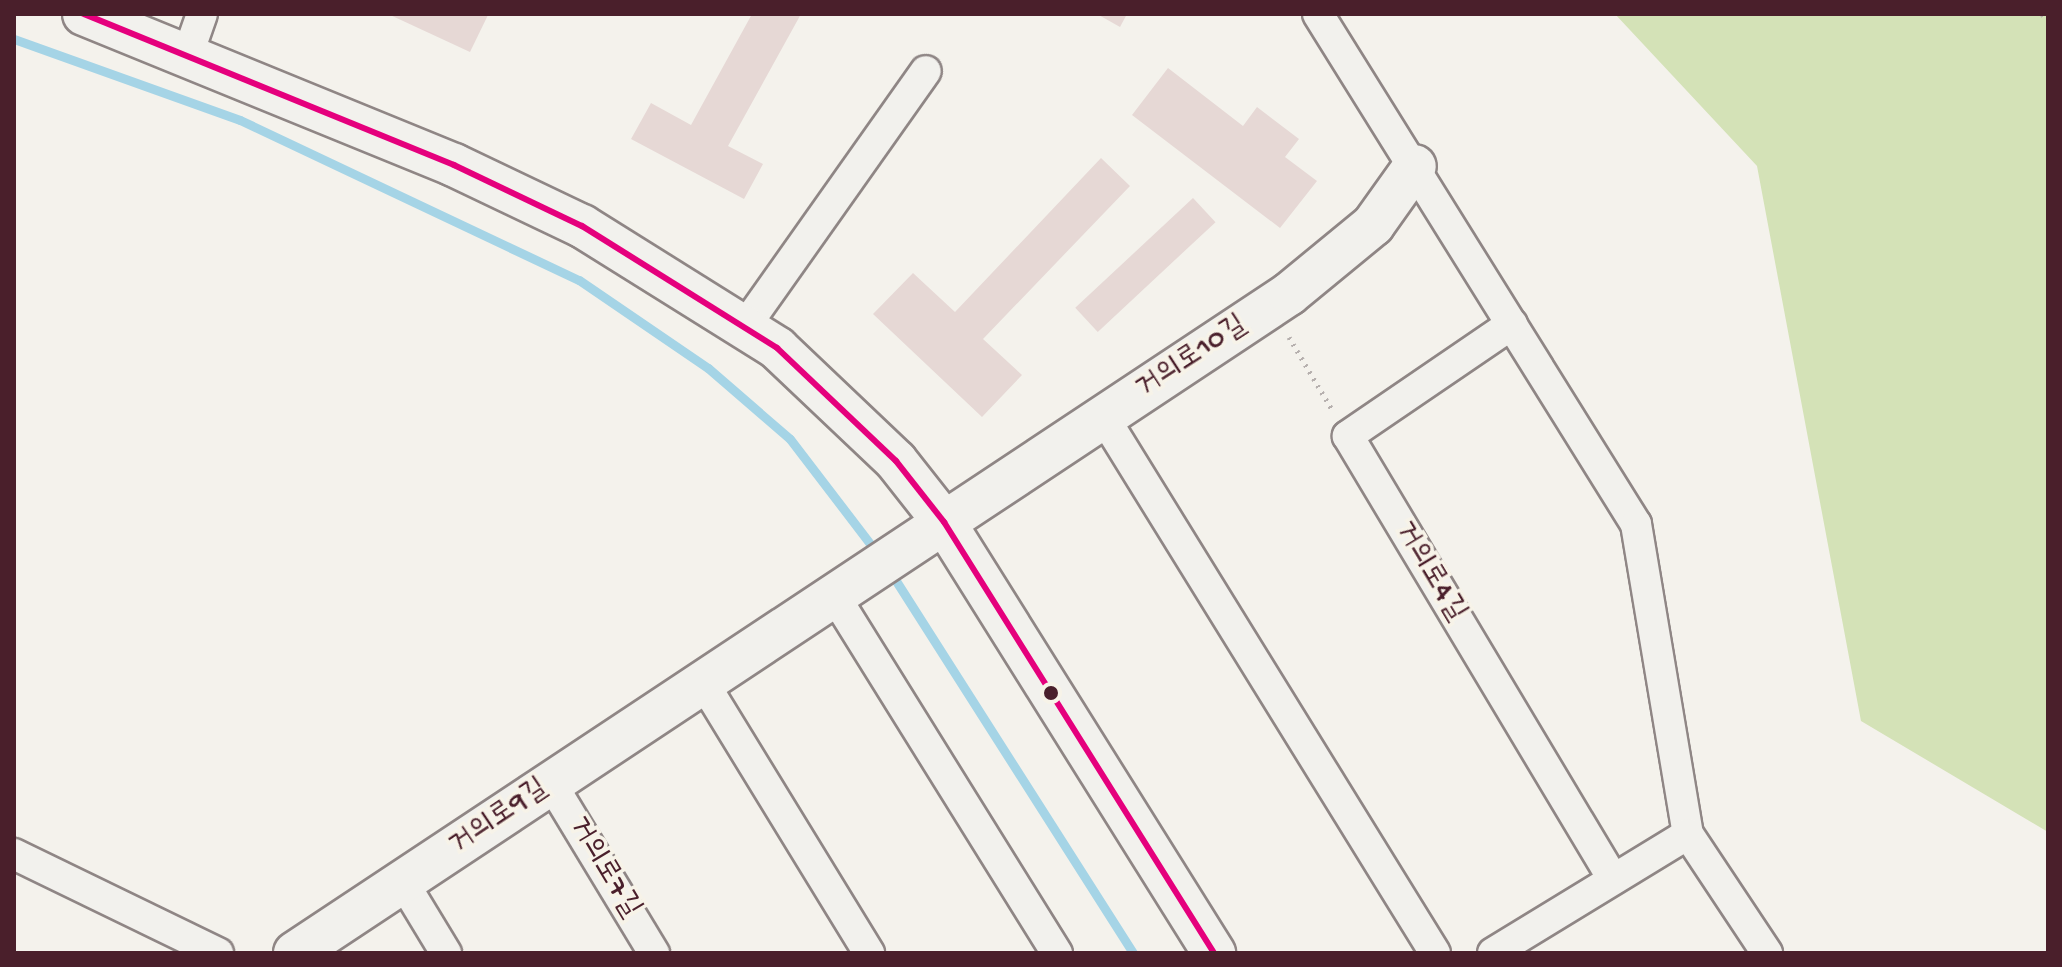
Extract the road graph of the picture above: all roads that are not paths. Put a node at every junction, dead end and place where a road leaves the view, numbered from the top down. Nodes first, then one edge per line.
1 (84, 14) edge
2 (202, 14) edge
3 (1318, 14) edge
4 (188, 54) junction
5 (926, 71) dead end
6 (1415, 166) junction
7 (1512, 324) junction
8 (746, 325) junction
9 (1103, 416) junction
10 (944, 522) junction
11 (843, 589) junction
12 (703, 682) junction
13 (551, 783) junction
14 (1688, 834) junction
15 (14, 854) edge
16 (1613, 879) junction
17 (403, 882) junction
18 (218, 953) edge
19 (295, 953) edge
20 (446, 953) edge
21 (654, 953) edge
22 (869, 953) edge
23 (1057, 953) edge
24 (1214, 953) edge
25 (1435, 953) edge
26 (1493, 953) edge
27 (1767, 953) edge

1 - 4 street
2 - 4 street
3 - 6 street
4 - 8 street
5 - 8 street
6 - 7 street
6 - 9 street, 거의로10길
7 - 14 street
7 - 16 street, 거의로4길
8 - 10 street
9 - 10 street, 거의로10길
9 - 25 street
10 - 11 street, 거의로9길
10 - 24 street
11 - 12 street, 거의로9길
11 - 23 street
12 - 13 street, 거의로9길
12 - 22 street
13 - 17 street, 거의로9길
13 - 21 street, 거의로7길
14 - 16 street
14 - 27 street
15 - 18 street
16 - 26 street
17 - 19 street, 거의로9길
17 - 20 street

